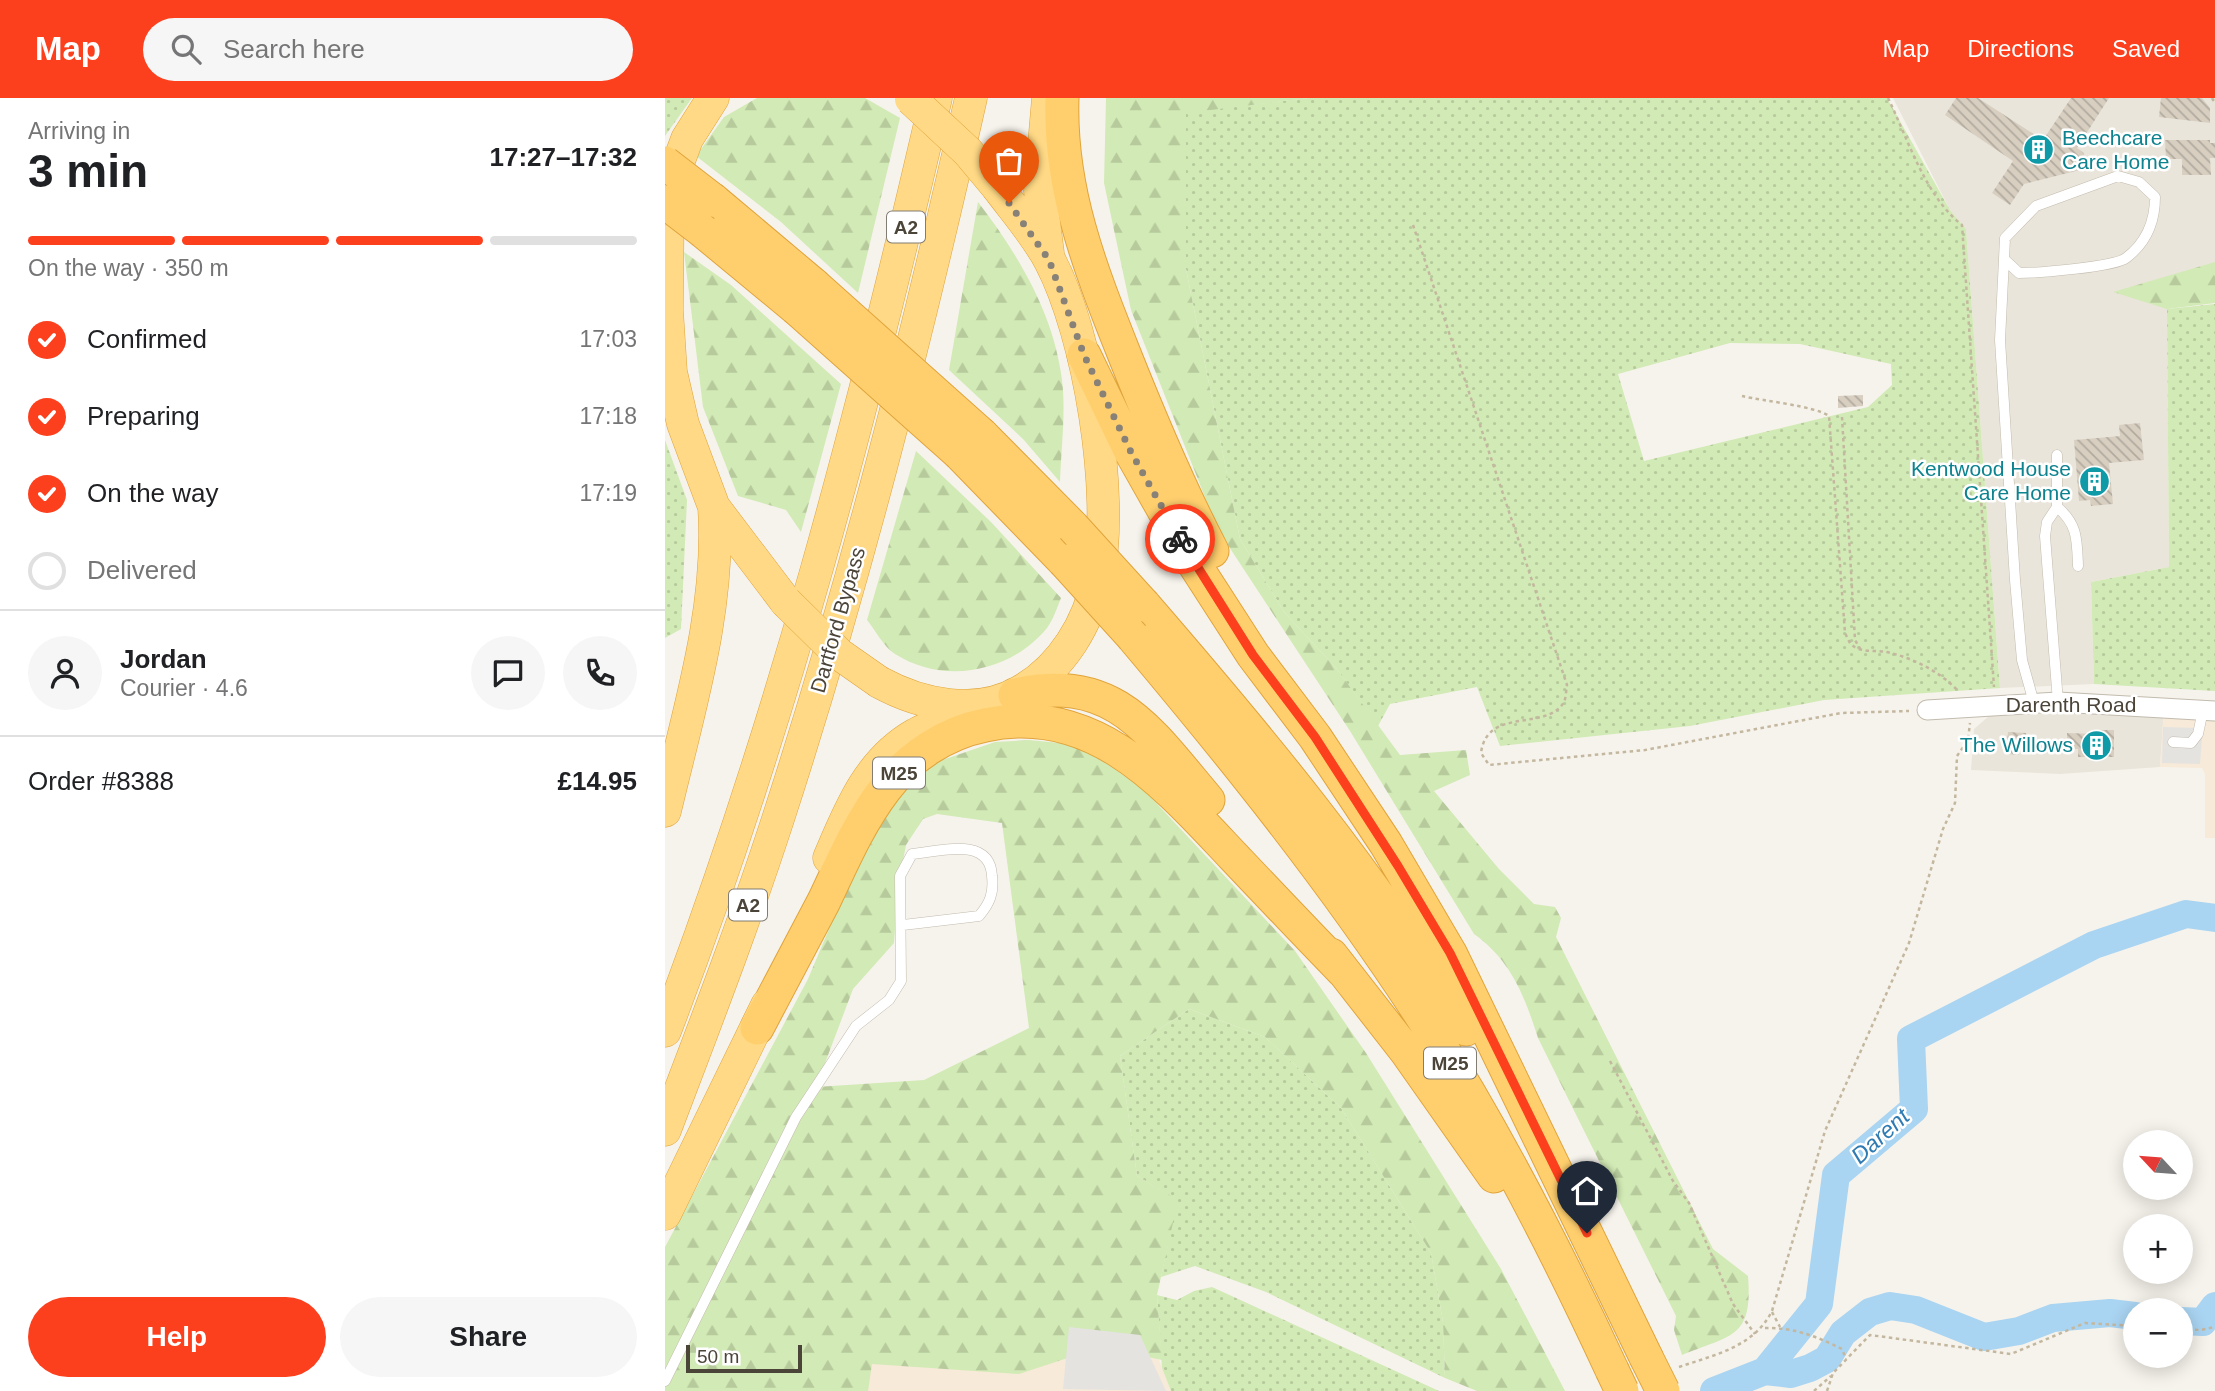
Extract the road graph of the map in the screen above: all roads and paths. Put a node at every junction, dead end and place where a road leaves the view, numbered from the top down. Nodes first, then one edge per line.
1 (713, 98) edge
2 (919, 98) edge
3 (971, 98) edge
4 (1048, 98) edge
5 (1062, 98) edge
6 (1888, 98) edge
7 (2213, 98) edge
8 (2215, 103) edge
9 (665, 163) edge
10 (665, 202) edge
11 (1413, 225) dead end
12 (2004, 259) junction
13 (1049, 260) junction
14 (805, 296) junction
15 (666, 308) edge
16 (1084, 355) junction
17 (668, 370) edge
18 (1742, 397) dead end
19 (1842, 417) dead end
20 (971, 445) junction
21 (2057, 455) dead end
22 (713, 507) junction
23 (2057, 508) junction
24 (2078, 566) dead end
25 (1861, 650) junction
26 (1994, 687) dead end
27 (1000, 699) junction
28 (2034, 702) junction
29 (2058, 702) junction
30 (1966, 708) junction
31 (1927, 710) joint
32 (2209, 710) edge
33 (1315, 737) junction
34 (2173, 742) dead end
35 (665, 811) edge
36 (903, 925) junction
37 (1343, 971) junction
38 (757, 1028) junction
39 (665, 1031) edge
40 (1610, 1061) dead end
41 (665, 1130) edge
42 (665, 1214) edge
43 (1587, 1233) junction
44 (1558, 1254) junction
45 (1772, 1311) junction
46 (2123, 1325) edge
47 (2215, 1327) edge
48 (1763, 1328) junction
49 (1783, 1328) junction
50 (2193, 1330) edge
51 (1755, 1335) junction
52 (1846, 1359) junction
53 (1660, 1373) edge
54 (1833, 1373) junction
55 (665, 1381) edge
56 (1617, 1381) edge
57 (1814, 1391) edge
58 (1827, 1391) edge

1 - 15 highway
2 - 13 highway, bridge
2 - 39 highway, Dartford Bypass / A2
3 - 41 highway, Dartford Bypass / A2
4 - 13 highway
5 - 33 highway, M25
6 - 26 path
7 - 8 path
9 - 14 highway, M25, bridge
10 - 14 highway, M25, bridge
11 - 31 path
12 - 12 lane
12 - 28 lane
13 - 16 highway
14 - 20 highway, M25, bridge
15 - 17 highway
16 - 27 highway
16 - 33 highway, M25
17 - 22 highway
18 - 25 path
19 - 25 path
20 - 43 highway, M25, bridge
20 - 44 highway, M25, bridge
21 - 23 lane
22 - 27 highway, bridge
22 - 35 highway
23 - 24 lane
23 - 29 lane
25 - 30 path
27 - 37 highway, M25
27 - 38 highway
28 - 29 street, Darenth Road
28 - 30 street, Darenth Road
29 - 32 street, Darenth Road
30 - 31 street, Darenth Road
30 - 45 path
32 - 34 lane
33 - 43 highway, M25
36 - 36 lane
36 - 55 lane
37 - 38 highway, M25
37 - 44 highway, M25
38 - 42 highway
40 - 51 path
43 - 53 highway, M25
44 - 56 highway, M25
45 - 48 path
45 - 49 path
46 - 52 path
47 - 50 path
48 - 49 path
48 - 51 path
49 - 52 path
51 - 53 path
52 - 54 path
54 - 57 path
54 - 58 path

